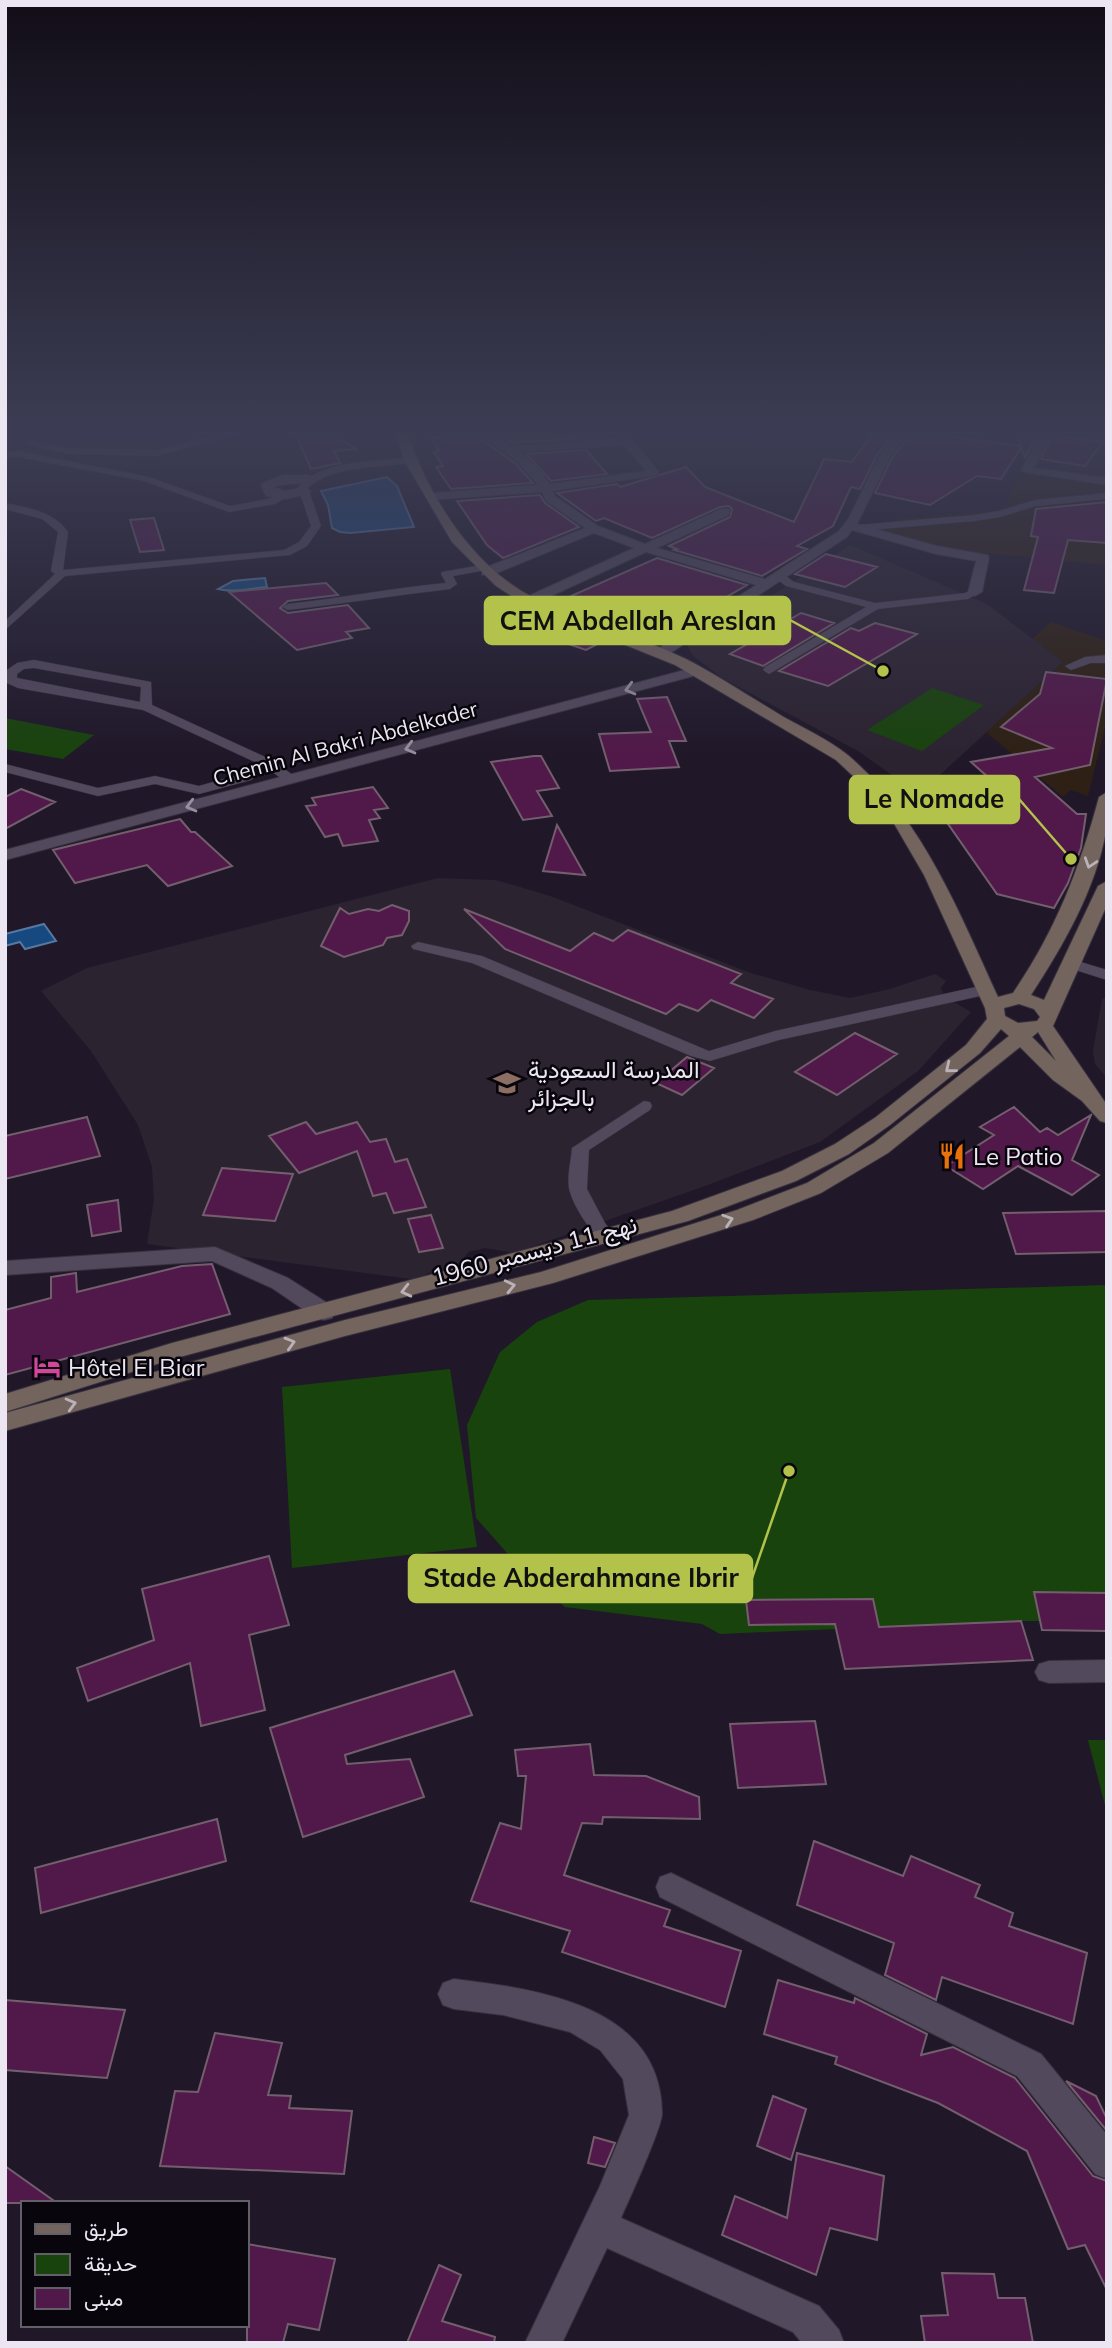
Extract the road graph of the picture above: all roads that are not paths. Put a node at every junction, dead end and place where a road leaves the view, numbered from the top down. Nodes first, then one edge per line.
1 (61, 540) edge
2 (306, 540) edge
3 (457, 540) edge
4 (566, 540) edge
5 (622, 540) edge
6 (664, 540) edge
7 (835, 540) edge
8 (899, 540) edge
9 (645, 548) junction
10 (484, 570) junction
11 (62, 573) junction
12 (779, 576) junction
13 (767, 584) junction
14 (975, 592) joint
15 (529, 601) junction
16 (288, 607) dead end
17 (875, 607) junction
18 (5, 627) edge
19 (661, 653) junction
20 (1107, 659) edge
21 (1071, 666) dead end
22 (769, 670) dead end
23 (696, 671) junction
24 (146, 707) junction
25 (266, 763) junction
26 (5, 768) edge
27 (291, 779) junction
28 (1107, 797) edge
29 (5, 855) edge
30 (1107, 886) edge
31 (418, 946) dead end
32 (971, 955) junction
33 (1071, 964) junction
34 (1107, 975) edge
35 (985, 990) junction
36 (1017, 998) junction
37 (1020, 1023) junction
38 (644, 1106) dead end
39 (1107, 1117) edge
40 (607, 1237) junction
41 (5, 1268) edge
42 (324, 1312) junction
43 (5, 1403) edge
44 (5, 1422) edge
45 (1107, 1671) edge
46 (1049, 1672) dead end
47 (671, 1887) dead end
48 (454, 1994) dead end
49 (1107, 2162) edge
50 (599, 2225) junction
51 (543, 2343) edge
52 (826, 2343) edge

1 - 11 lane
2 - 11 lane
3 - 10 main road
4 - 10 street
5 - 9 street
6 - 9 street
7 - 12 street
8 - 14 street
9 - 13 street
9 - 15 street
10 - 15 main road
10 - 16 lane
11 - 18 lane
12 - 13 street
12 - 17 lane
13 - 19 street
14 - 17 lane
15 - 19 main road
17 - 22 lane
19 - 23 main road
20 - 21 lane
23 -> 27 street, Chemin Al Bakri Abdelkader
23 - 32 main road
24 - 24 lane
24 - 25 lane
25 - 26 lane
25 - 27 lane
27 -> 29 street, Chemin Al Bakri Abdelkader
28 -> 36 main road
30 - 33 main road, نهج 11 ديسمبر 1960
31 - 35 lane
32 - 35 main road
32 - 36 main road
33 - 34 lane
33 - 37 main road, نهج 11 ديسمبر 1960
35 - 37 main road
36 - 37 main road
36 - 37 main road
37 - 39 main road
37 -> 40 main road, نهج 11 ديسمبر 1960
44 -> 37 main road, نهج 11 ديسمبر 1960
38 - 40 lane
40 -> 42 main road, نهج 11 ديسمبر 1960
41 - 42 street
42 - 43 main road, نهج 11 ديسمبر 1960
45 - 46 street
47 - 49 street
48 - 50 street
50 - 51 street
50 - 52 street

